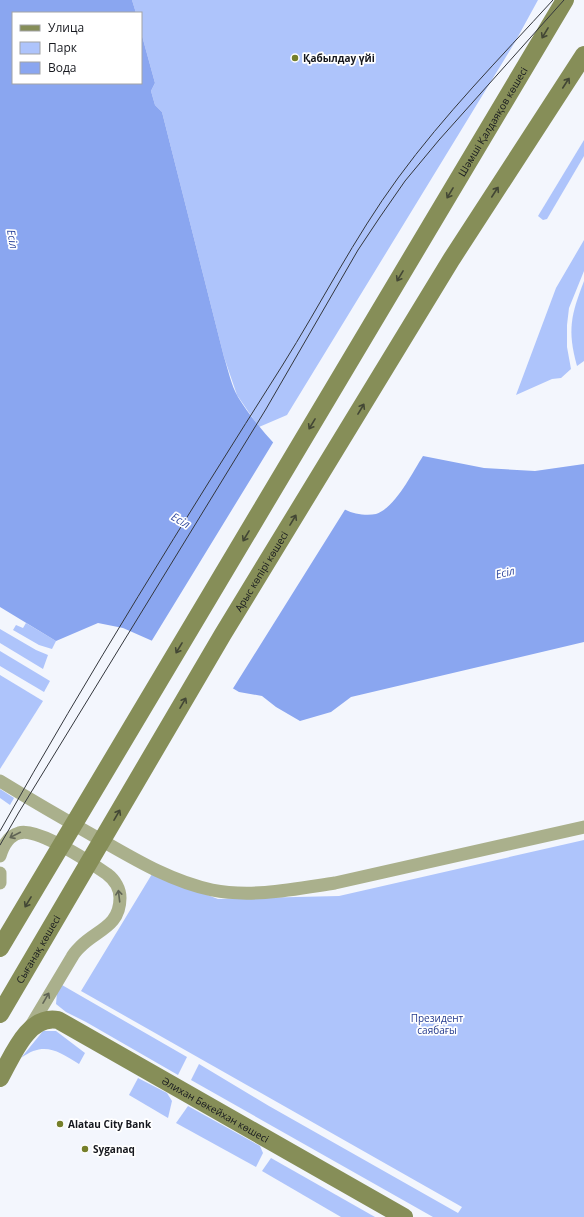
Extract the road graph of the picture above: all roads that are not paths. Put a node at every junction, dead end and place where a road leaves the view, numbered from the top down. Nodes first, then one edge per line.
1 (565, 0) edge
2 (584, 55) edge
3 (0, 781) edge
4 (584, 828) edge
5 (0, 856) edge
6 (0, 873) edge
7 (0, 884) edge
8 (76, 885) joint
9 (0, 948) edge
10 (0, 1014) edge
11 (27, 1032) junction
12 (0, 1078) edge
13 (404, 1217) edge

1 -> 9 main road, Шәмші Қалдаяқов көшесі
8 -> 2 main road, Арыс көпірі көшесі
3 - 4 street
11 -> 5 street
6 - 7 street
8 - 10 main road, Сығанақ көшесі
11 - 12 main road
11 - 13 main road, Әлихан Бөкейхан көшесі

